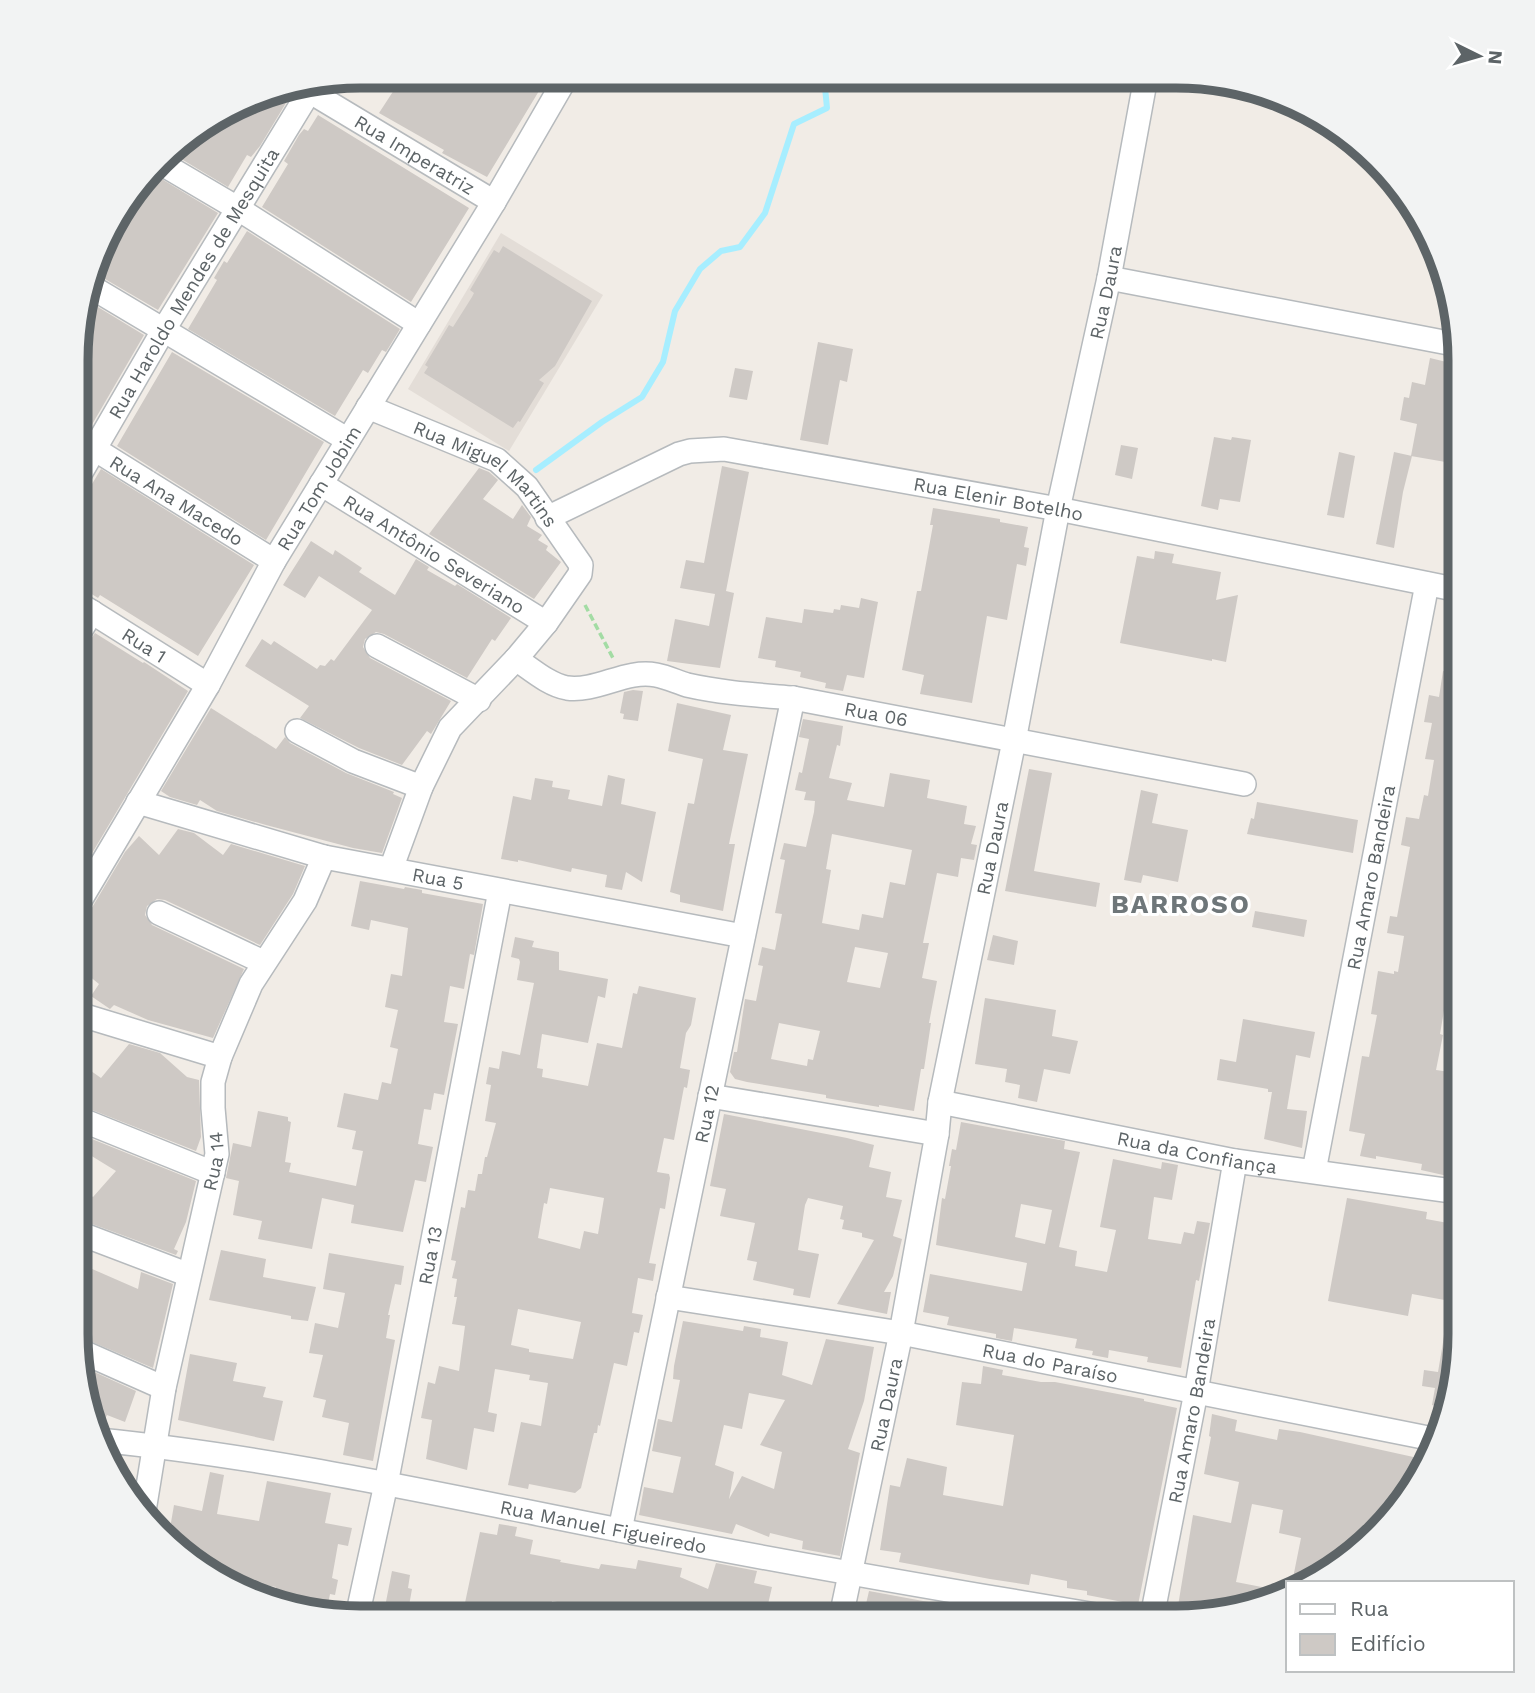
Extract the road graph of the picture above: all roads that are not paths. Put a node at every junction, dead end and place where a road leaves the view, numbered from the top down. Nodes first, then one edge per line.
1 (558, 88) edge
2 (1144, 88) edge
3 (310, 92) edge
4 (301, 94) edge
5 (167, 167) edge
6 (494, 202) junction
7 (237, 208) junction
8 (1109, 278) junction
9 (97, 290) edge
10 (419, 324) junction
11 (163, 331) junction
12 (1447, 343) edge
13 (368, 407) junction
14 (348, 440) junction
15 (88, 444) edge
16 (321, 484) junction
17 (1058, 509) junction
18 (547, 518) junction
19 (274, 561) junction
20 (1427, 584) junction
21 (1448, 588) edge
22 (88, 609) edge
23 (546, 623) junction
24 (377, 646) dead end
25 (516, 659) junction
26 (208, 685) junction
27 (793, 698) junction
28 (479, 700) junction
29 (297, 731) dead end
30 (1014, 741) junction
31 (1244, 783) dead end
32 (421, 787) junction
33 (138, 802) junction
34 (324, 857) junction
35 (391, 869) junction
36 (88, 887) edge
37 (500, 891) junction
38 (159, 913) dead end
39 (743, 936) junction
40 (263, 962) junction
41 (88, 1017) edge
42 (220, 1057) junction
43 (710, 1096) junction
44 (940, 1102) junction
45 (88, 1122) edge
46 (937, 1134) junction
47 (1235, 1161) junction
48 (1314, 1171) junction
49 (214, 1173) junction
50 (1448, 1190) edge
51 (88, 1237) edge
52 (189, 1275) junction
53 (668, 1297) junction
54 (901, 1333) junction
55 (88, 1354) edge
56 (164, 1388) junction
57 (1196, 1392) junction
58 (1427, 1438) edge
59 (110, 1441) edge
60 (154, 1446) junction
61 (386, 1484) junction
62 (146, 1501) edge
63 (620, 1530) junction
64 (849, 1575) junction
65 (359, 1606) edge
66 (843, 1606) edge
67 (1040, 1606) edge
68 (1154, 1606) edge

1 - 6 street, Rua Tom Jobim
2 - 8 street, Rua Daura
3 - 6 street, Rua Imperatriz
4 - 7 street, Rua Haroldo Mendes de Mesquita
5 - 7 street
6 - 10 street, Rua Tom Jobim
7 - 10 street
7 - 11 street, Rua Haroldo Mendes de Mesquita
8 - 12 street
8 - 17 street, Rua Daura
9 - 11 street
10 - 13 street, Rua Tom Jobim
11 - 14 street
11 - 15 street, Rua Haroldo Mendes de Mesquita
13 - 14 street, Rua Tom Jobim
13 - 18 street, Rua Miguel Martins
14 - 16 street, Rua Tom Jobim
15 - 19 street, Rua Ana Macedo
16 - 19 street, Rua Tom Jobim
16 - 23 street, Rua Antônio Severiano
17 - 18 street, Rua Elenir Botelho
17 - 20 street, Rua Elenir Botelho
17 - 30 street, Rua Daura
18 - 23 street, Rua Miguel Martins
19 - 26 street, Rua Tom Jobim
20 - 21 street, Rua Elenir Botelho
20 - 48 street, Rua Amaro Bandeira
22 - 26 street, Rua 1
23 - 25 street
24 - 28 street
25 - 27 street, Rua 06
25 - 28 street
26 - 33 street, Rua Tom Jobim
27 - 30 street, Rua 06
27 - 39 street, Rua 12
28 - 32 street
29 - 32 street
30 - 31 street, Rua 06
30 - 44 street, Rua Daura
32 - 35 street
33 - 34 street, Rua 5
33 - 36 street, Rua Tom Jobim
34 - 35 street, Rua 5
34 - 40 street, Rua 14
35 - 37 street, Rua 5
37 - 39 street, Rua 5
37 - 61 street, Rua 13
38 - 40 street
39 - 43 street, Rua 12
40 - 42 street, Rua 14
41 - 42 street
42 - 49 street, Rua 14
43 - 46 street
43 - 53 street, Rua 12
44 - 46 street, Rua Daura
44 - 47 street, Rua da Confiança
45 - 49 street
46 - 54 street, Rua Daura
47 - 48 street, Rua da Confiança
47 - 57 street, Rua Amaro Bandeira
48 - 50 street, Rua da Confiança
49 - 52 street, Rua 14
51 - 52 street
52 - 56 street, Rua 14
53 - 54 street, Rua do Paraíso
53 - 63 street, Rua 12
54 - 57 street, Rua do Paraíso
54 - 64 street, Rua Daura
55 - 56 street
56 - 60 street, Rua 14
57 - 58 street, Rua do Paraíso
57 - 68 street, Rua Amaro Bandeira
59 - 60 street, Rua Manuel Figueiredo
60 - 61 street, Rua Manuel Figueiredo
60 - 62 street, Rua 14
61 - 63 street, Rua Manuel Figueiredo
61 - 65 street, Rua 13
63 - 64 street, Rua Manuel Figueiredo
64 - 66 street, Rua Daura
64 - 67 street, Rua Manuel Figueiredo

